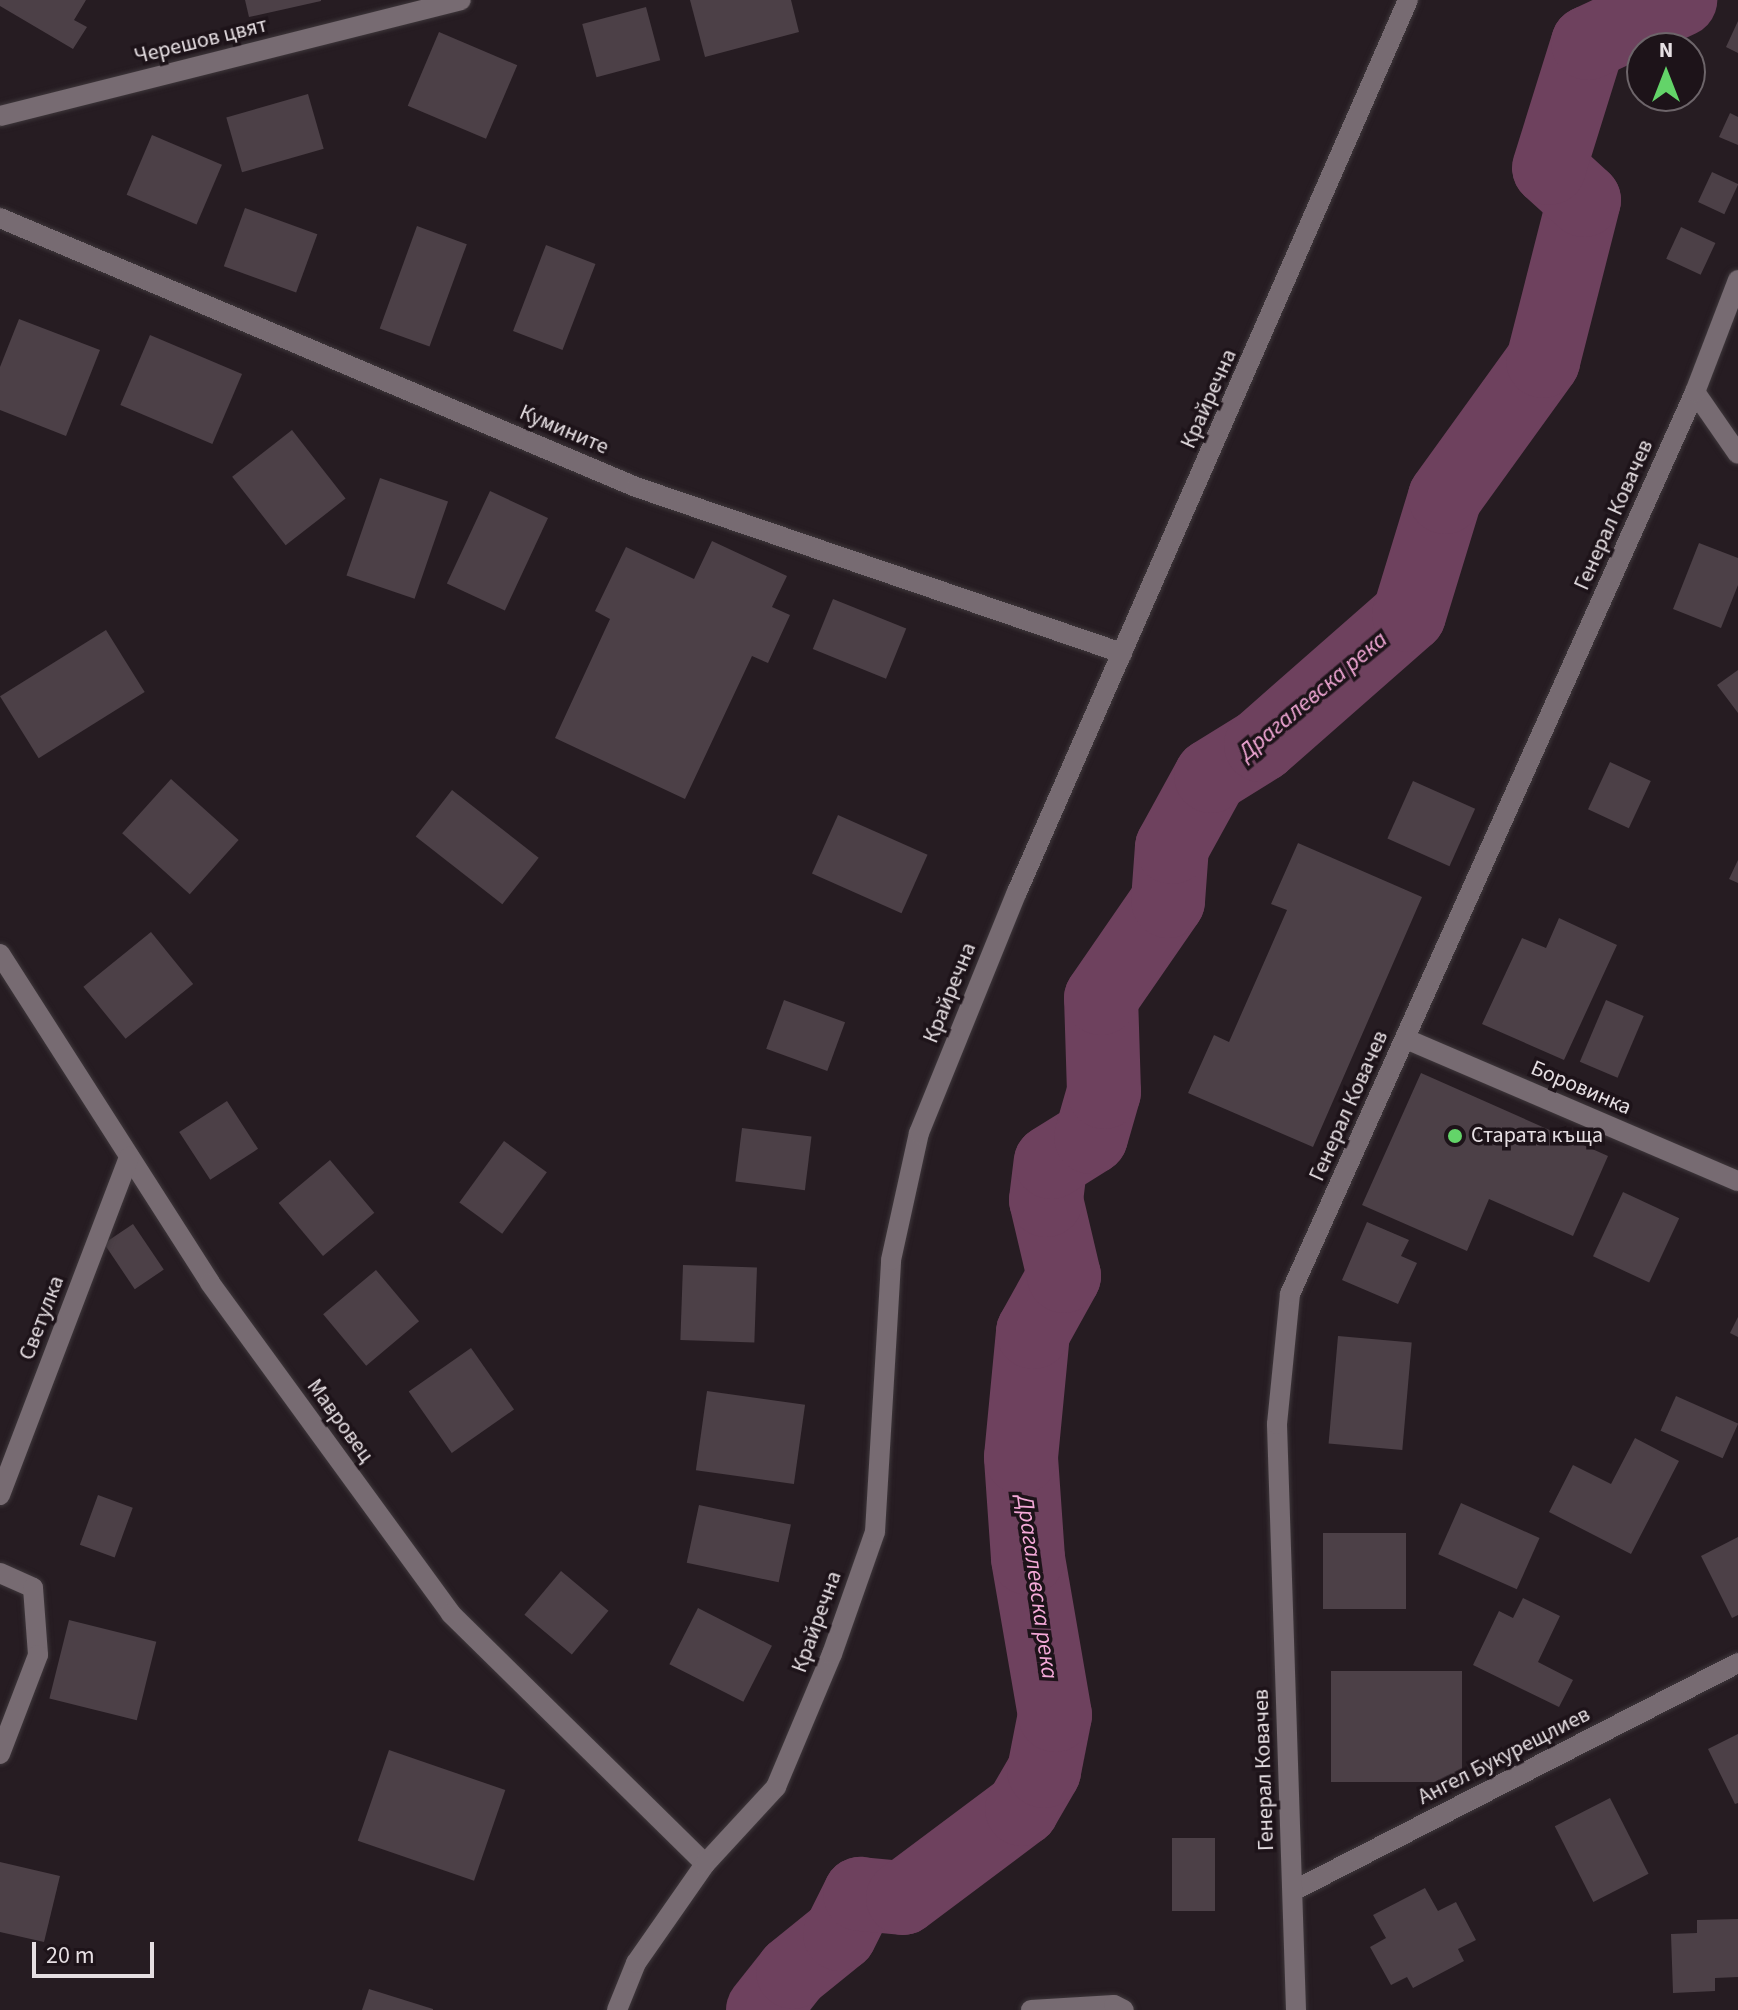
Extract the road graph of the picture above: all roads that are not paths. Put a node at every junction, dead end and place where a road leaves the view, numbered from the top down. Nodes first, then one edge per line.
1 (461, 0) edge
2 (1408, 0) edge
3 (0, 116) edge
4 (0, 218) edge
5 (1738, 280) edge
6 (1695, 392) junction
7 (1738, 454) edge
8 (1122, 653) junction
9 (0, 954) edge
10 (1406, 1039) junction
11 (129, 1157) junction
12 (1738, 1181) edge
13 (0, 1495) edge
14 (0, 1573) edge
15 (1738, 1663) edge
16 (0, 1754) edge
17 (705, 1864) junction
18 (1293, 1891) junction
19 (617, 2010) edge
20 (1031, 2010) edge
21 (1124, 2010) edge
22 (1296, 2010) edge

1 - 3 street, Черешов цвят
2 - 8 street, Крайречна
4 - 8 street, Кумините
5 - 6 street, Генерал Ковачев
6 - 7 street
6 - 10 street, Генерал Ковачев
8 - 17 street, Крайречна
9 - 11 street, Мавровец
10 - 12 street, Боровинка
10 - 18 street, Генерал Ковачев
11 - 13 street, Светулка
11 - 17 street, Мавровец
14 - 16 street
15 - 18 street, Ангел Букурещлиев
17 - 19 street, Крайречна
18 - 22 street, Генерал Ковачев
20 - 21 street

